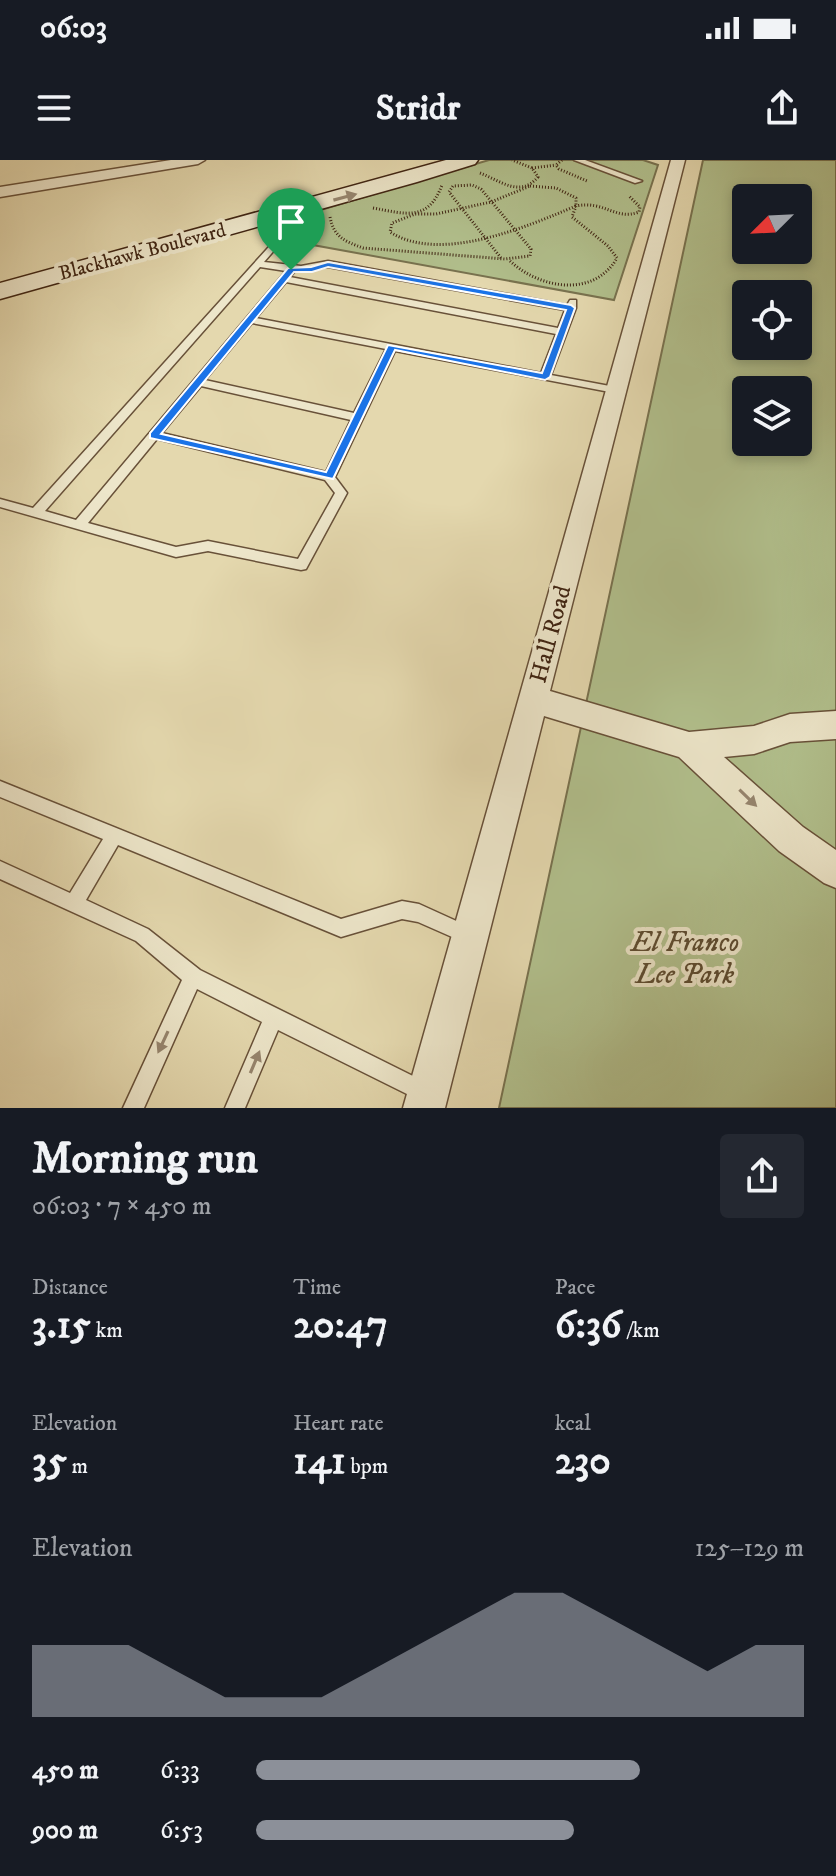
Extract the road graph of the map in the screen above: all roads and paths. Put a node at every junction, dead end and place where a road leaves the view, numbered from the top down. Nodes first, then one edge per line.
1 (198, 160) edge
2 (406, 160) edge
3 (512, 160) edge
4 (562, 160) edge
5 (578, 160) edge
6 (678, 160) edge
7 (593, 162) edge
8 (556, 165) junction
9 (471, 166) edge
10 (532, 168) junction
11 (444, 181) dead end
12 (638, 181) dead end
13 (600, 184) dead end
14 (530, 186) junction
15 (619, 189) dead end
16 (0, 192) edge
17 (491, 202) junction
18 (576, 206) junction
19 (366, 207) dead end
20 (264, 209) junction
21 (461, 209) junction
22 (333, 212) dead end
23 (415, 214) junction
24 (515, 230) junction
25 (484, 237) junction
26 (501, 258) junction
27 (510, 261) junction
28 (257, 264) junction
29 (0, 268) edge
30 (288, 274) junction
31 (0, 291) edge
32 (250, 320) junction
33 (562, 332) junction
34 (392, 347) junction
35 (545, 377) junction
36 (198, 382) junction
37 (615, 390) junction
38 (355, 417) junction
39 (154, 435) junction
40 (329, 477) junction
41 (0, 503) edge
42 (36, 513) junction
43 (79, 525) junction
44 (532, 699) junction
45 (836, 725) edge
46 (689, 746) junction
47 (0, 789) edge
48 (114, 836) junction
49 (0, 870) edge
50 (836, 871) edge
51 (74, 904) junction
52 (470, 936) junction
53 (193, 977) junction
54 (274, 1017) junction
55 (426, 1101) edge
56 (133, 1108) edge
57 (235, 1108) edge

1 - 16 street
2 - 20 main road, Blackhawk Boulevard
3 - 10 path
4 - 8 path
5 - 7 lane
6 - 37 street, Hall Road
7 - 12 lane
8 - 10 path
8 - 13 path
9 - 14 path
20 -> 9 main road, Blackhawk Boulevard
10 - 14 path
11 - 23 path
14 - 17 path
14 - 18 path
15 - 18 path
17 - 21 path
17 - 21 path
17 - 24 path
18 - 24 path
18 - 27 path
19 - 23 path
20 - 28 lane
20 - 29 main road, Blackhawk Boulevard
20 - 31 main road, Blackhawk Boulevard
21 - 23 path
21 - 25 path
22 - 26 path
23 - 25 path
24 - 25 path
24 - 27 path
25 - 26 path
26 - 27 path
28 - 30 lane
28 - 42 lane
30 - 32 lane
30 - 33 lane
30 - 33 lane
32 - 34 lane
32 - 36 lane
33 - 35 lane
34 - 35 lane
34 - 38 lane
35 - 37 lane
36 - 38 lane
36 - 39 lane
37 - 44 street, Hall Road
38 - 40 lane
39 - 40 lane
39 - 43 lane
40 - 43 lane
41 - 42 lane
42 - 43 lane
44 - 46 street
44 - 52 street, Hall Road
45 - 46 street
46 -> 50 street
47 - 48 lane
48 - 51 lane
48 - 52 lane
49 - 51 lane
51 - 53 lane
52 - 55 street, Hall Road
53 - 54 lane
53 -> 56 lane
54 - 55 lane
57 -> 54 lane

